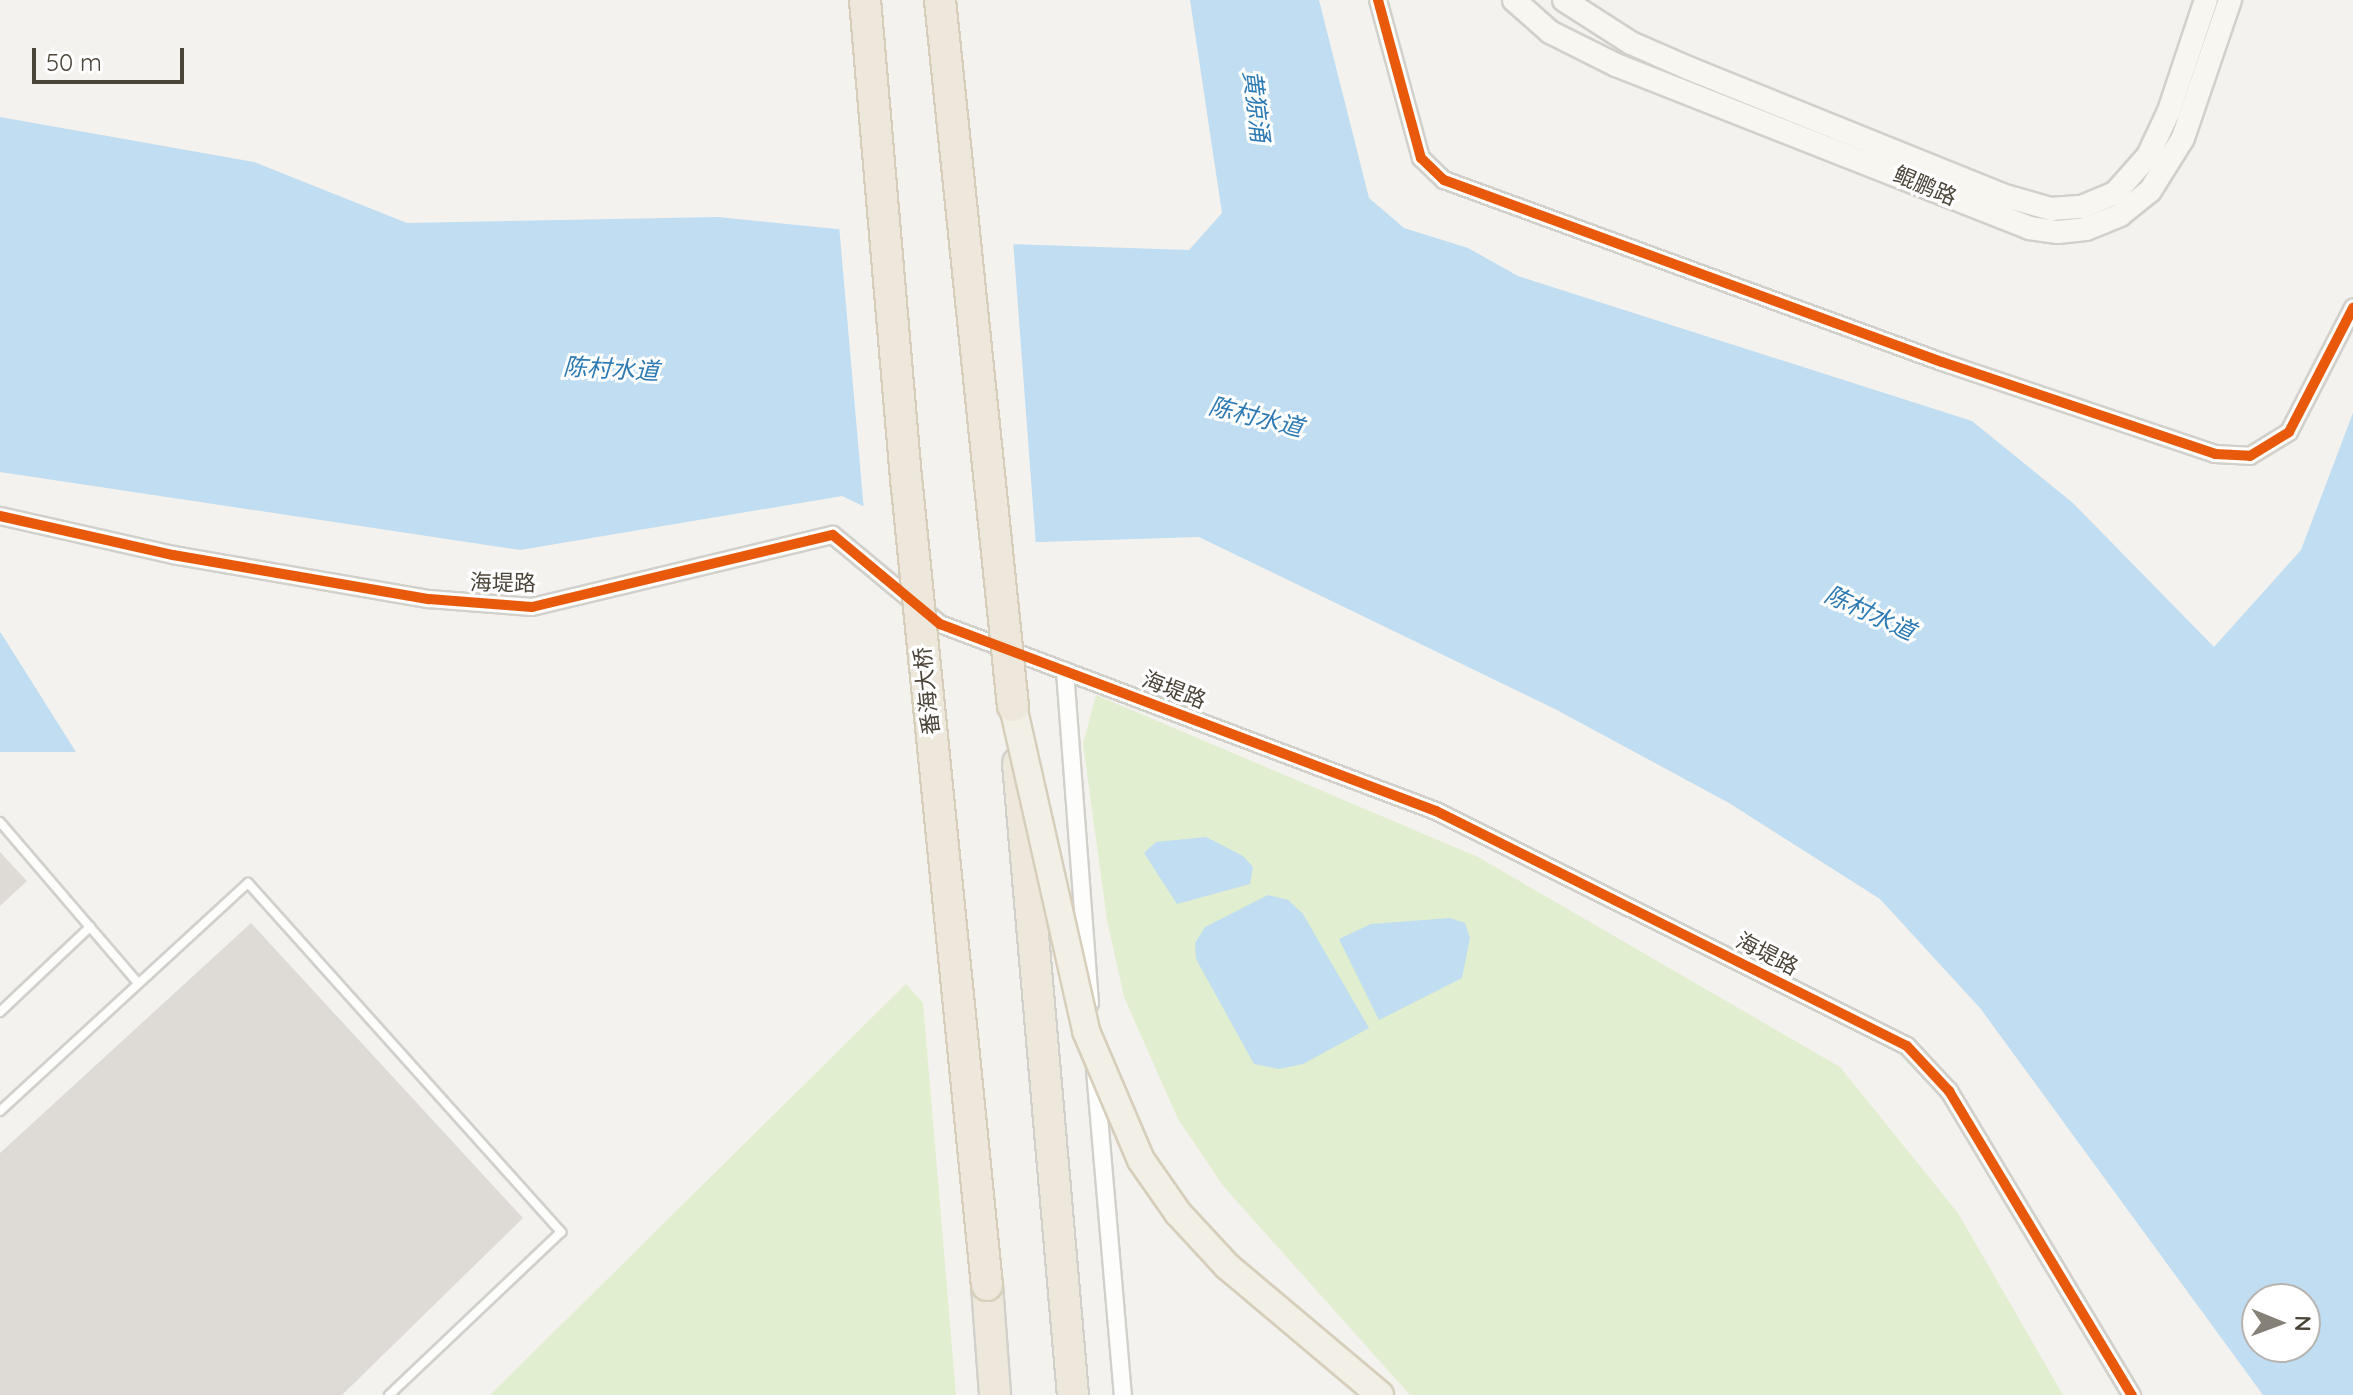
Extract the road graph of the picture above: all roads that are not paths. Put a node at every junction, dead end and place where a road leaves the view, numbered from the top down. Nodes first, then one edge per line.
1 (865, 0) edge
2 (940, 0) edge
3 (1378, 0) edge
4 (1514, 0) edge
5 (1564, 0) edge
6 (2206, 0) edge
7 (2230, 0) edge
8 (2353, 308) edge
9 (0, 516) edge
10 (1065, 671) junction
11 (1013, 706) junction
12 (0, 822) edge
13 (90, 927) junction
14 (138, 983) junction
15 (0, 1011) edge
16 (0, 1111) edge
17 (389, 1395) edge
18 (995, 1395) edge
19 (1073, 1395) edge
20 (1123, 1395) edge
21 (1380, 1395) edge
22 (2132, 1395) edge

1 - 18 highway, 番海大桥, bridge
2 - 11 highway, bridge
3 - 8 street
4 - 7 street, 鲲鹏路
5 - 6 street, 鲲鹏路
9 - 10 street, 海堤路
10 - 20 street
10 - 22 street, 海堤路
11 - 19 highway, bridge
11 - 21 main road, bridge
12 - 13 lane
13 - 14 lane
13 - 15 lane
14 - 16 lane
14 - 17 lane

